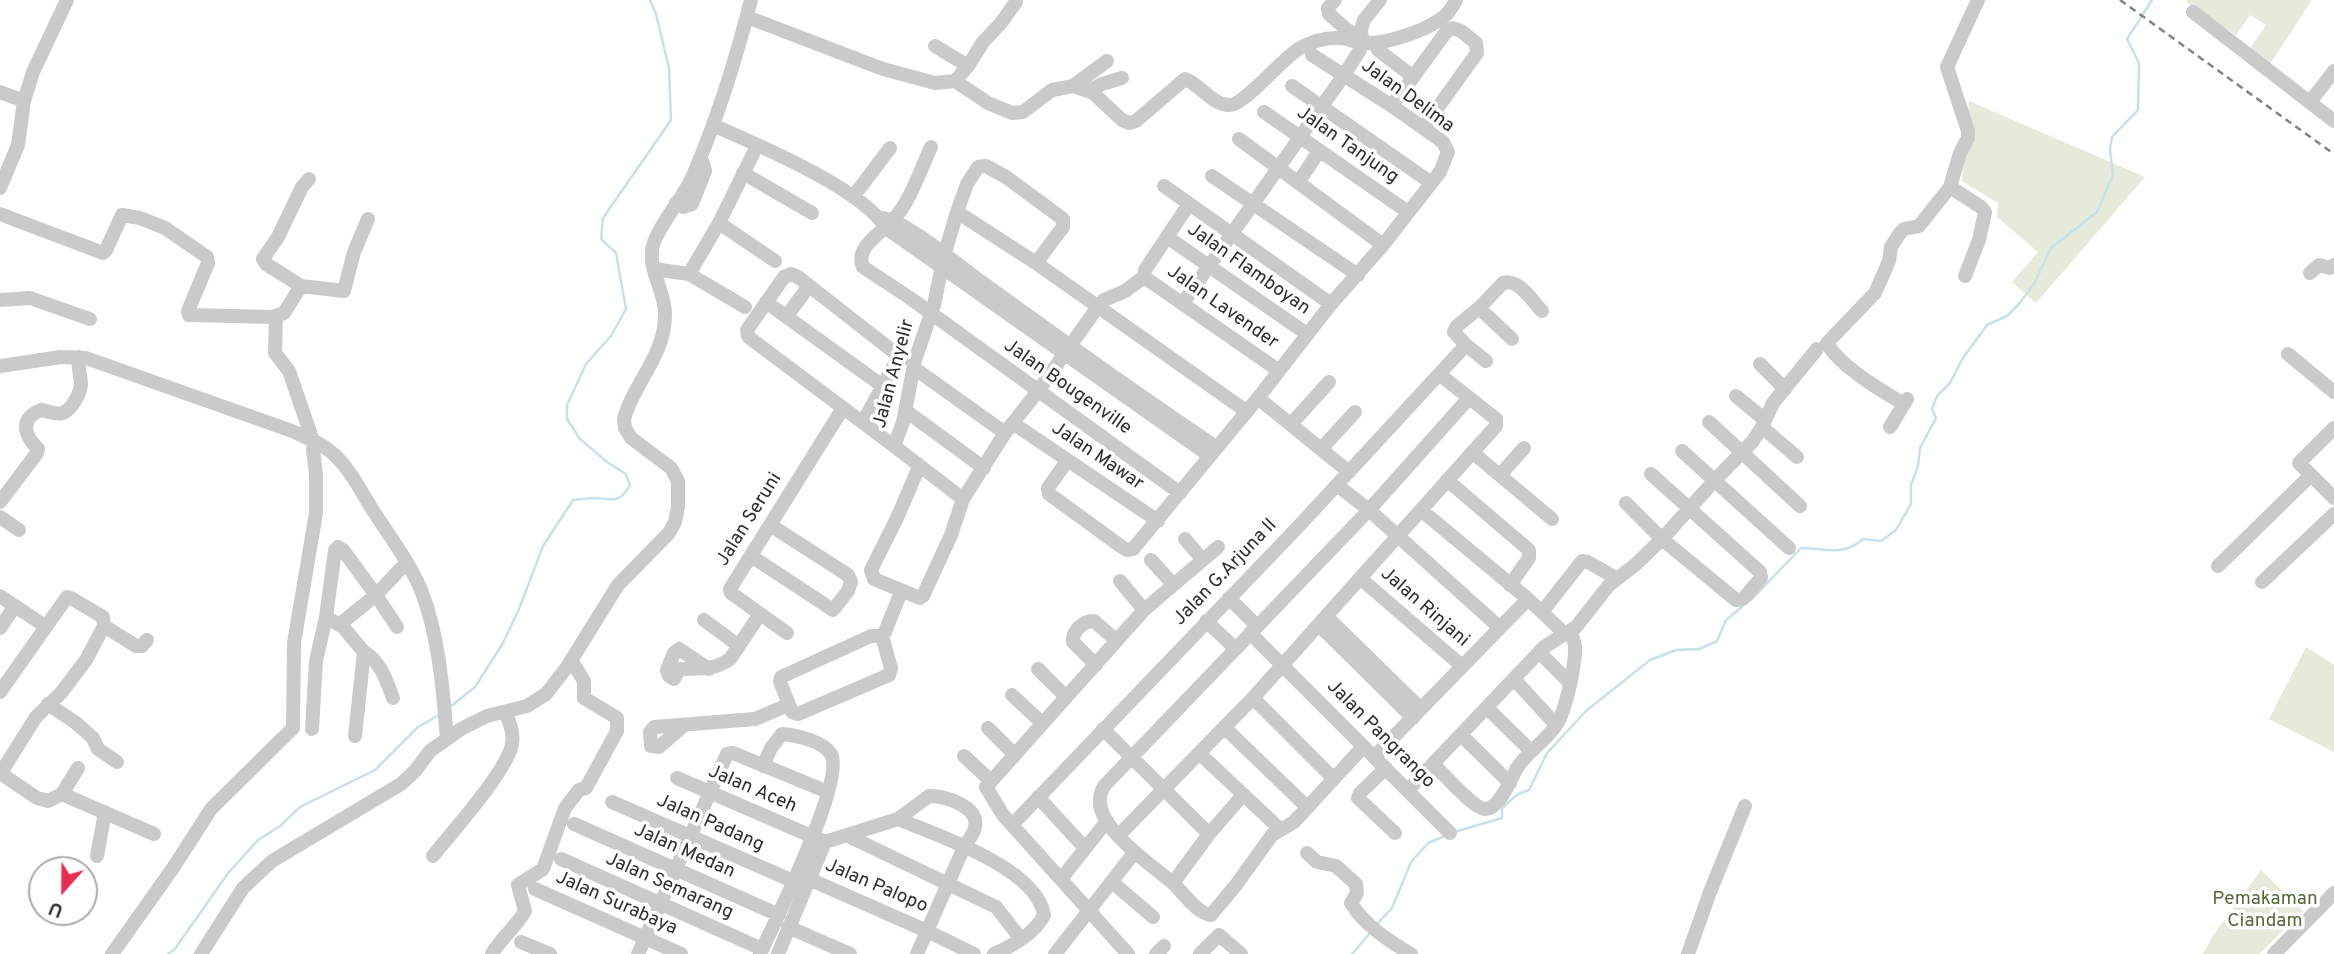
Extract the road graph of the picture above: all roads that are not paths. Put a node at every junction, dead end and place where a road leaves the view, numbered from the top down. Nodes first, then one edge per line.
1 (67, 0) edge
2 (751, 0) edge
3 (1335, 0) edge
4 (1380, 0) edge
5 (1456, 0) edge
6 (1978, 0) edge
7 (1016, 2) dead end
8 (2193, 12) dead end
9 (747, 17) junction
10 (1400, 27) dead end
11 (1362, 40) junction
12 (935, 46) dead end
13 (1378, 50) dead end
14 (1312, 55) dead end
15 (1107, 61) dead end
16 (968, 66) junction
17 (2334, 71) edge
18 (1344, 75) junction
19 (1412, 76) junction
20 (1122, 78) dead end
21 (955, 81) junction
22 (1073, 86) junction
23 (1292, 86) dead end
24 (1089, 91) junction
25 (0, 92) edge
26 (24, 101) junction
27 (2310, 102) junction
28 (1321, 106) junction
29 (1392, 106) junction
30 (1264, 112) dead end
31 (2334, 121) edge
32 (715, 126) junction
33 (1423, 128) junction
34 (1299, 137) junction
35 (1239, 139) dead end
36 (932, 147) dead end
37 (890, 148) dead end
38 (1319, 151) junction
39 (753, 154) dead end
40 (1277, 168) junction
41 (743, 173) junction
42 (1212, 176) dead end
43 (309, 179) dead end
44 (1430, 182) junction
45 (1298, 183) junction
46 (1, 184) edge
47 (1164, 186) dead end
48 (1950, 187) junction
49 (853, 197) junction
50 (1253, 203) junction
51 (1189, 204) junction
52 (812, 212) dead end
53 (957, 212) junction
54 (1408, 212) junction
55 (0, 214) edge
56 (368, 219) dead end
57 (719, 222) junction
58 (886, 222) junction
59 (1232, 233) junction
60 (1167, 237) junction
61 (1383, 245) junction
62 (775, 261) dead end
63 (943, 261) junction
64 (1036, 263) junction
65 (1209, 265) junction
66 (2334, 265) edge
67 (654, 269) junction
68 (689, 274) junction
69 (2310, 274) dead end
70 (1358, 275) junction
71 (1965, 276) dead end
72 (1144, 277) junction
73 (300, 286) junction
74 (809, 286) junction
75 (1125, 291) junction
76 (0, 300) edge
77 (766, 302) junction
78 (1183, 303) junction
79 (1331, 304) junction
80 (745, 307) dead end
81 (1097, 308) junction
82 (1479, 308) junction
83 (1542, 312) dead end
84 (931, 315) junction
85 (276, 317) junction
86 (786, 317) junction
87 (1112, 318) junction
88 (90, 319) dead end
89 (1307, 334) junction
90 (1512, 339) dead end
91 (1466, 345) junction
92 (1822, 347) junction
93 (1067, 350) junction
94 (2288, 354) dead end
95 (78, 360) junction
96 (909, 360) junction
97 (1486, 361) dead end
98 (1760, 364) dead end
99 (0, 366) edge
100 (1278, 370) junction
101 (0, 373) edge
102 (1439, 374) junction
103 (1329, 382) dead end
104 (884, 387) junction
105 (1785, 389) junction
106 (1038, 391) junction
107 (2334, 392) edge
108 (1736, 396) dead end
109 (1258, 398) junction
110 (1469, 398) junction
111 (843, 408) junction
112 (906, 411) junction
113 (1246, 411) junction
114 (1355, 412) dead end
115 (863, 422) junction
116 (1709, 422) dead end
117 (1292, 423) junction
118 (1764, 424) junction
119 (1890, 427) dead end
120 (1010, 428) junction
121 (2334, 428) edge
122 (888, 442) junction
123 (313, 445) junction
124 (1322, 448) junction
125 (1524, 448) dead end
126 (1213, 451) junction
127 (1682, 451) dead end
128 (1472, 452) junction
129 (1742, 453) junction
130 (1797, 457) dead end
131 (1066, 461) junction
132 (919, 467) junction
133 (984, 468) junction
134 (1349, 472) junction
135 (1651, 474) dead end
136 (1500, 475) junction
137 (2311, 475) junction
138 (1447, 480) junction
139 (1715, 480) junction
140 (1338, 485) junction
141 (1180, 493) junction
142 (2332, 494) edge
143 (963, 499) junction
144 (0, 502) edge
145 (1626, 503) dead end
146 (1800, 506) dead end
147 (1689, 509) junction
148 (1369, 510) junction
149 (1421, 510) junction
150 (2334, 514) edge
151 (0, 517) edge
152 (1552, 519) dead end
153 (1158, 521) junction
154 (770, 525) junction
155 (19, 530) dead end
156 (1398, 537) junction
157 (1185, 539) dead end
158 (1662, 540) junction
159 (1218, 547) dead end
160 (1789, 548) dead end
161 (751, 556) junction
162 (1202, 559) junction
163 (1151, 561) dead end
164 (403, 566) junction
165 (2218, 566) dead end
166 (1360, 578) junction
167 (1616, 578) junction
168 (1120, 581) dead end
169 (2262, 583) dead end
170 (1173, 584) junction
171 (1510, 585) junction
172 (901, 592) junction
173 (376, 595) junction
174 (0, 596) edge
175 (1229, 598) junction
176 (1528, 599) junction
177 (15, 606) junction
178 (1144, 610) junction
179 (1542, 612) junction
180 (760, 614) junction
181 (326, 617) junction
182 (704, 620) dead end
183 (1206, 621) junction
184 (1323, 621) junction
185 (339, 625) junction
186 (45, 626) junction
187 (104, 626) junction
188 (397, 627) dead end
189 (1499, 627) junction
190 (0, 628) edge
191 (1254, 630) junction
192 (1567, 632) junction
193 (787, 633) dead end
194 (882, 636) junction
195 (147, 640) dead end
196 (1117, 641) junction
197 (740, 646) junction
198 (1235, 648) junction
199 (364, 652) junction
200 (1539, 652) junction
201 (571, 660) junction
202 (1096, 665) junction
203 (1282, 665) junction
204 (1462, 666) junction
205 (709, 669) dead end
206 (1038, 669) dead end
207 (1514, 679) junction
208 (1570, 683) junction
209 (0, 692) edge
210 (1012, 695) dead end
211 (1066, 697) junction
212 (393, 698) dead end
213 (1253, 698) junction
214 (48, 704) junction
215 (788, 705) junction
216 (1487, 708) junction
217 (505, 712) junction
218 (1417, 714) junction
219 (1041, 723) junction
220 (1556, 725) junction
221 (682, 726) dead end
222 (988, 727) dead end
223 (1224, 727) junction
224 (312, 729) dead end
225 (1103, 729) junction
226 (444, 733) junction
227 (1461, 735) junction
228 (355, 736) dead end
229 (1531, 751) junction
230 (1369, 752) junction
231 (1199, 753) junction
232 (1014, 754) junction
233 (964, 756) dead end
234 (1131, 757) junction
235 (117, 762) dead end
236 (1433, 764) junction
237 (763, 766) junction
238 (78, 768) dead end
239 (1385, 768) junction
240 (0, 774) edge
241 (677, 778) dead end
242 (1333, 778) junction
243 (990, 780) junction
244 (1510, 783) junction
245 (1164, 789) junction
246 (1408, 790) junction
247 (828, 792) junction
248 (709, 793) junction
249 (62, 794) junction
250 (1243, 795) junction
251 (1038, 797) junction
252 (612, 802) dead end
253 (1745, 806) dead end
254 (1307, 807) junction
255 (105, 812) junction
256 (898, 819) junction
257 (1107, 821) junction
258 (574, 824) dead end
259 (1012, 825) junction
260 (1280, 829) junction
261 (1395, 833) dead end
262 (1450, 833) dead end
263 (154, 834) dead end
264 (1209, 834) junction
265 (846, 835) junction
266 (689, 836) junction
267 (1118, 836) junction
268 (819, 839) junction
269 (964, 847) junction
270 (1085, 848) junction
271 (1134, 853) junction
272 (1307, 853) dead end
273 (97, 856) dead end
274 (433, 856) dead end
275 (561, 859) dead end
276 (675, 869) junction
277 (809, 879) junction
278 (1061, 879) junction
279 (793, 881) junction
280 (1112, 882) junction
281 (948, 883) junction
282 (1173, 883) junction
283 (535, 889) dead end
284 (2334, 893) edge
285 (660, 904) junction
286 (1089, 910) junction
287 (779, 915) junction
288 (1153, 917) dead end
289 (788, 927) junction
290 (927, 931) junction
291 (645, 938) junction
292 (1021, 939) junction
293 (521, 942) dead end
294 (761, 952) edge
295 (112, 954) edge
296 (201, 954) edge
297 (492, 954) edge
298 (550, 954) edge
299 (638, 954) edge
300 (681, 954) edge
301 (778, 954) edge
302 (850, 954) edge
303 (917, 954) edge
304 (974, 954) edge
305 (994, 954) edge
306 (1055, 954) edge
307 (1128, 954) edge
308 (1200, 954) edge
309 (1241, 954) edge
310 (1411, 954) edge
311 (1688, 954) edge
312 (2274, 954) edge

1 - 26 street
2 - 9 street
3 - 11 street
4 - 11 street
5 - 11 street
6 - 48 street
7 - 16 street
8 - 27 street
9 - 21 street
9 - 32 street
10 - 11 street
11 - 18 street
11 - 24 street
12 - 16 street
13 - 19 street
14 - 18 street, Jalan Delima
15 - 22 street
16 - 21 street
17 - 27 street
18 - 28 street
18 - 29 street, Jalan Delima
19 - 29 street
19 - 33 street
20 - 24 street
21 - 22 street
22 - 24 street
23 - 28 street
25 - 26 street
26 - 46 street
27 - 31 street
28 - 34 street
28 - 44 street
29 - 33 street, Jalan Delima
30 - 34 street, Jalan Tanjung
32 - 49 street
32 - 67 street
33 - 44 street, Jalan Delima
34 - 38 street, Jalan Tanjung
34 - 40 street
35 - 40 street
36 - 58 street
37 - 49 street
38 - 45 street
38 - 54 street, Jalan Tanjung
39 - 41 street
40 - 45 street
40 - 50 street
41 - 52 street
41 - 57 street
42 - 50 street
43 - 73 street
44 - 54 street
45 - 61 street
47 - 51 street
48 - 71 street
48 - 92 street
49 - 58 street
50 - 59 street
50 - 70 street
51 - 59 street
51 - 60 street
53 - 63 street, Jalan Anyelir
53 - 64 street
53 - 64 street, Jalan Anyelir
54 - 61 street
55 - 85 street
56 - 73 street
57 - 62 street
57 - 68 street
58 - 63 street
58 - 84 street, Jalan Bougenville
59 - 65 street
59 - 79 street
60 - 65 street, Jalan Flamboyan
60 - 72 street
61 - 70 street
63 - 84 street, Jalan Anyelir
63 - 93 street
64 - 81 street
65 - 78 street
65 - 89 street, Jalan Flamboyan
66 - 69 street
67 - 68 street
67 - 201 street
68 - 80 street
70 - 79 street
72 - 75 street
72 - 78 street, Jalan Lavender
73 - 85 street
74 - 77 street
74 - 86 street
74 - 96 street, Jalan Mawar
75 - 81 street
75 - 87 street
76 - 88 street
77 - 86 street
77 - 111 street
78 - 100 street, Jalan Lavender
79 - 89 street
81 - 87 street
81 - 93 street
82 - 83 street
82 - 90 street
82 - 91 street
84 - 96 street, Jalan Anyelir
84 - 106 street, Jalan Bougenville
85 - 123 street
86 - 104 street
87 - 113 street
89 - 100 street
91 - 97 street
91 - 102 street, Jalan G.Arjuna ll
92 - 105 street
92 - 119 street
93 - 106 street
93 - 126 street
94 - 107 street
95 - 99 street
95 - 101 street
95 - 123 street
95 - 144 street
96 - 104 street
96 - 112 street, Jalan Anyelir
96 - 120 street, Jalan Mawar
98 - 105 street
100 - 109 street
102 - 110 street
102 - 134 street, Jalan G.Arjuna ll
103 - 117 street
104 - 115 street
105 - 118 street
106 - 120 street
106 - 141 street, Jalan Bougenville
108 - 118 street
109 - 113 street
109 - 117 street
110 - 128 street
110 - 148 street
111 - 115 street
111 - 154 street, Jalan Seruni
112 - 122 street, Jalan Anyelir
112 - 133 street
113 - 126 street
114 - 124 street
115 - 122 street
116 - 129 street
117 - 124 street
118 - 129 street
118 - 130 street
120 - 131 street, Jalan Mawar
120 - 133 street
121 - 137 street
122 - 132 street, Jalan Anyelir
123 - 164 street
123 - 295 street
124 - 134 street
125 - 136 street
126 - 141 street
127 - 139 street
128 - 136 street
128 - 138 street
129 - 139 street
129 - 146 street
131 - 153 street, Jalan Mawar
131 - 153 street
132 - 143 street, Jalan Anyelir
132 - 172 street
133 - 143 street
134 - 140 street, Jalan G.Arjuna ll
135 - 147 street
136 - 152 street
137 - 142 street
137 - 165 street
138 - 149 street
138 - 171 street
139 - 147 street
139 - 160 street
140 - 148 street
140 - 175 street, Jalan G.Arjuna ll
141 - 153 street
143 - 172 street
145 - 158 street
147 - 158 street
147 - 158 street
148 - 156 street
148 - 191 street
149 - 156 street
149 - 171 street
150 - 169 street
151 - 155 street
154 - 161 street, Jalan Seruni
154 - 161 street
156 - 166 street
156 - 189 street
157 - 162 street
158 - 167 street
159 - 162 street
161 - 180 street, Jalan Seruni
162 - 170 street
163 - 170 street
164 - 173 street
164 - 226 street
166 - 184 street
166 - 204 street, Jalan Rinjani
167 - 179 street
167 - 192 street
168 - 178 street
170 - 178 street
171 - 176 street
172 - 194 street
173 - 181 street
173 - 185 street
173 - 188 street
174 - 177 street
175 - 183 street, Jalan G.Arjuna ll
175 - 191 street, Jalan Pangrango
176 - 179 street
176 - 189 street
177 - 186 street
177 - 190 street
178 - 196 street
179 - 192 street
180 - 193 street
180 - 197 street
181 - 185 street
181 - 224 street
182 - 197 street
183 - 198 street
183 - 225 street, Jalan G.Arjuna ll
184 - 203 street
184 - 218 street
185 - 199 street
186 - 187 street
186 - 209 street
187 - 195 street
187 - 214 street
189 - 204 street
191 - 198 street
191 - 203 street, Jalan Pangrango
192 - 200 street
192 - 208 street
194 - 215 street
194 - 215 street
196 - 202 street
196 - 202 street
197 - 205 street
198 - 234 street
199 - 212 street
199 - 228 street
200 - 207 street
200 - 208 street
201 - 217 street
201 - 297 street
202 - 211 street
203 - 213 street
203 - 230 street, Jalan Pangrango
204 - 218 street
206 - 211 street
207 - 216 street
207 - 220 street
208 - 220 street
210 - 219 street
211 - 219 street
213 - 223 street
213 - 242 street
214 - 235 street
214 - 240 street
215 - 221 street
216 - 227 street
216 - 229 street
217 - 226 street
217 - 274 street
218 - 230 street
219 - 232 street
220 - 229 street
222 - 232 street
223 - 231 street
223 - 254 street
225 - 234 street
225 - 251 street, Jalan G.Arjuna ll
226 - 296 street
227 - 236 street
227 - 244 street
229 - 244 street
230 - 239 street, Jalan Pangrango
230 - 242 street
231 - 245 street
231 - 250 street
232 - 243 street
233 - 243 street
234 - 245 street
234 - 257 street
236 - 244 street
236 - 246 street
237 - 247 street
237 - 247 street
237 - 248 street
238 - 249 street
239 - 246 street, Jalan Pangrango
239 - 261 street
240 - 249 street
241 - 248 street, Jalan Aceh
242 - 254 street
243 - 259 street
245 - 264 street
245 - 267 street
246 - 262 street, Jalan Pangrango
247 - 268 street
248 - 266 street
248 - 268 street, Jalan Aceh
249 - 255 street
250 - 260 street
250 - 264 street
251 - 259 street, Jalan G.Arjuna ll
251 - 270 street
252 - 266 street, Jalan Padang
253 - 311 street
254 - 260 street
255 - 263 street
255 - 273 street
256 - 265 street
256 - 269 street
256 - 269 street
257 - 267 street
257 - 270 street
258 - 276 street, Jalan Medan
259 - 278 street
260 - 282 street
264 - 282 street
265 - 268 street
265 - 281 street
266 - 276 street
266 - 279 street, Jalan Padang
267 - 271 street
268 - 277 street
268 - 279 street
269 - 281 street
269 - 292 street
270 - 278 street
271 - 280 street
271 - 282 street
272 - 310 street
275 - 285 street, Jalan Semarang
276 - 285 street
276 - 287 street, Jalan Medan
277 - 289 street
277 - 290 street, Jalan Palopo
278 - 286 street
279 - 287 street
280 - 286 street
280 - 288 street
281 - 290 street
281 - 292 street
283 - 291 street, Jalan Surabaya
284 - 312 street
285 - 291 street
285 - 294 street, Jalan Semarang
286 - 306 street
286 - 307 street
287 - 294 street
289 - 301 street
289 - 302 street
290 - 303 street
290 - 304 street, Jalan Palopo
291 - 299 street
291 - 300 street, Jalan Surabaya
292 - 305 street
293 - 298 street
308 - 309 street

